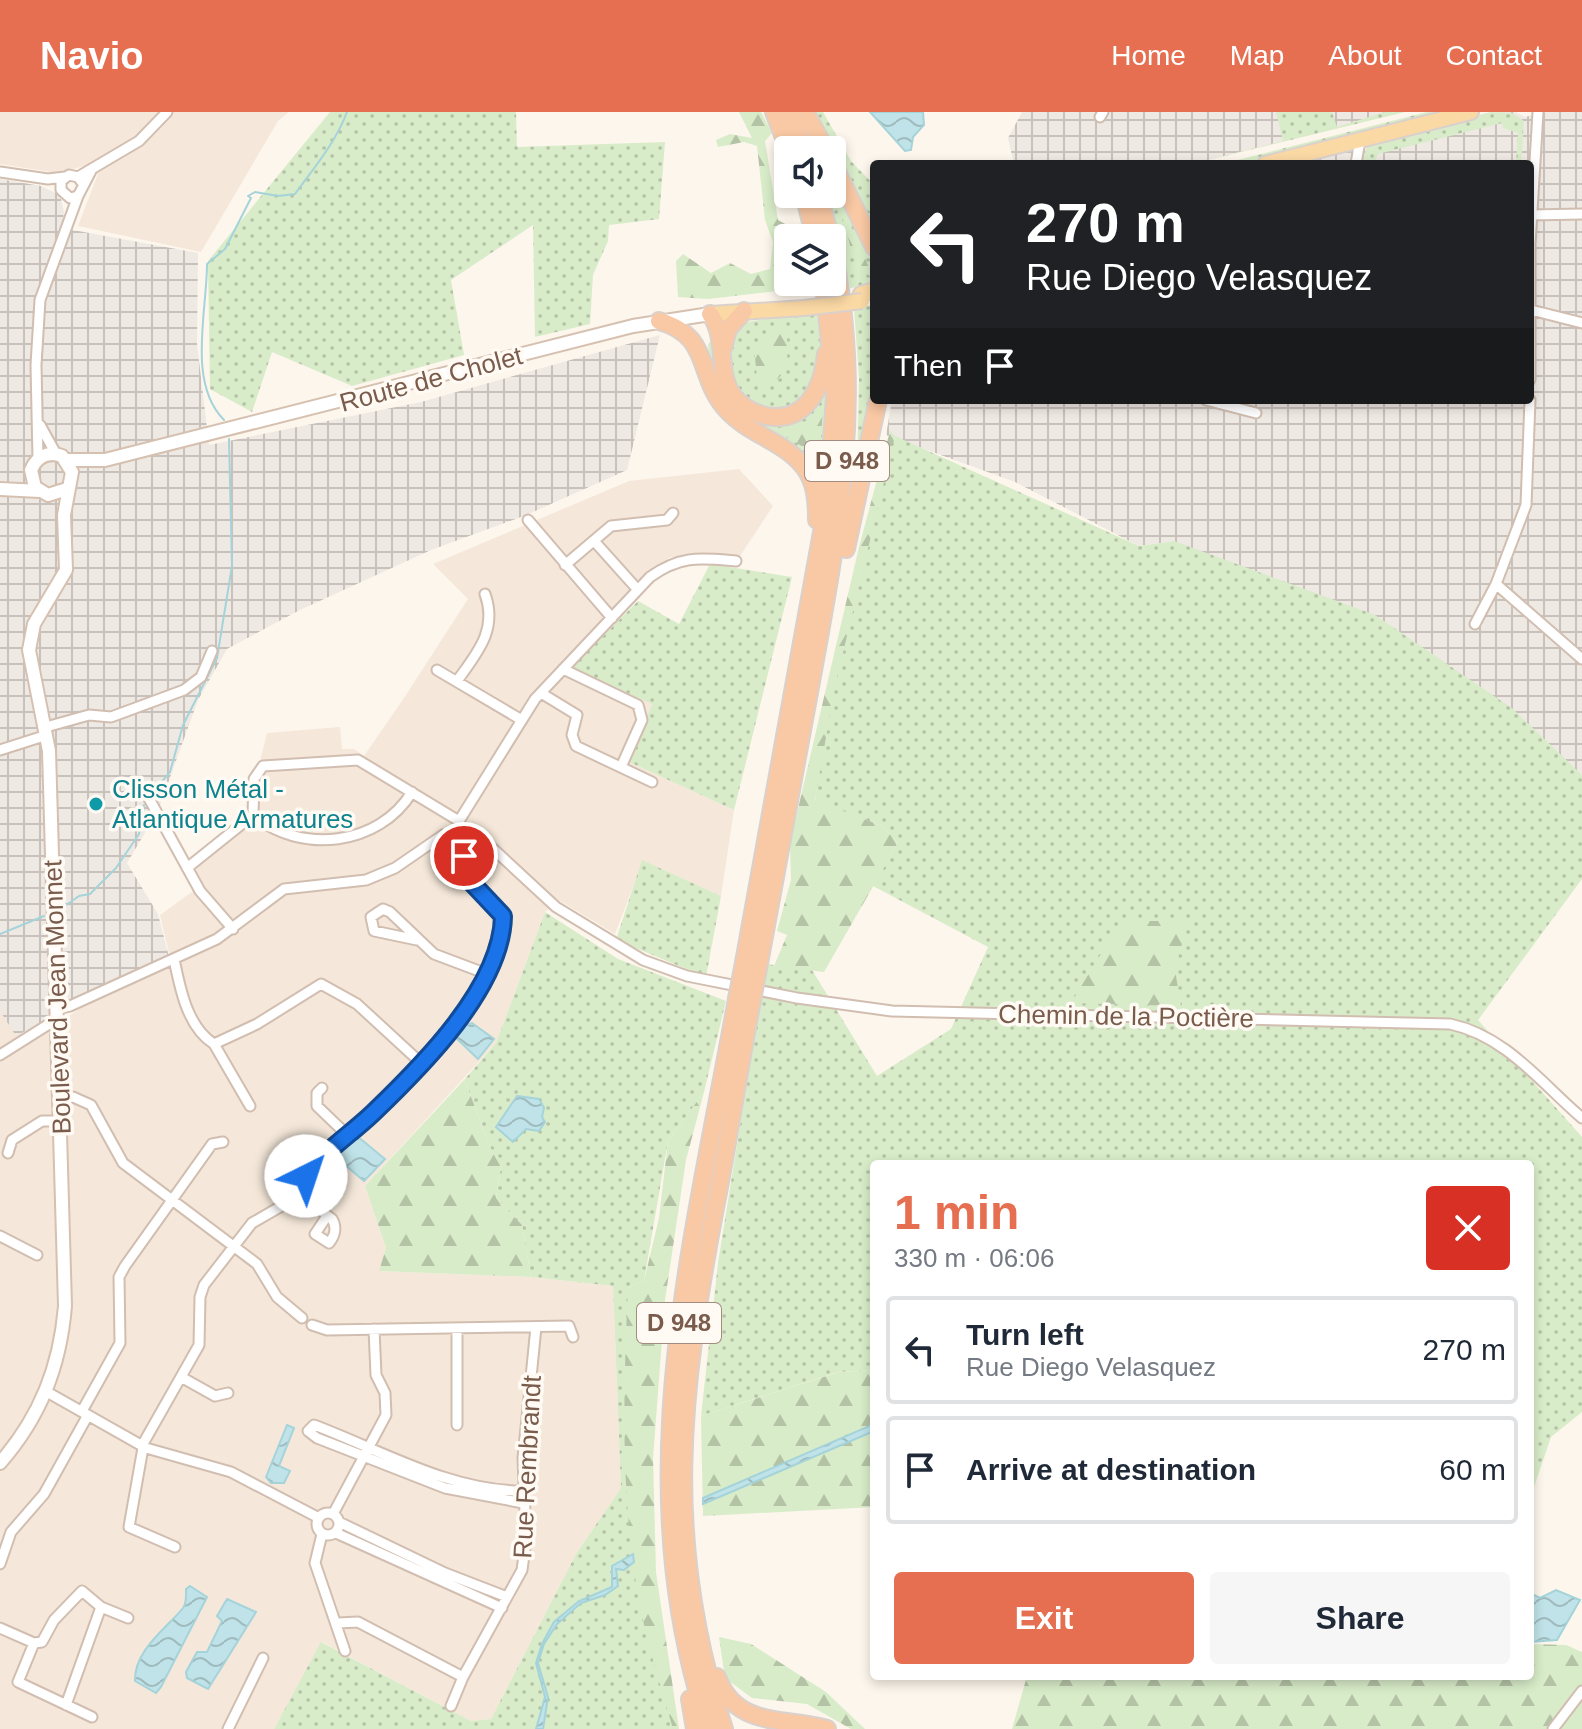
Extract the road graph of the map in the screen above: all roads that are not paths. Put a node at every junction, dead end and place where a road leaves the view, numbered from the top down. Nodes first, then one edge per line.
1 (167, 112) edge
2 (774, 112) edge
3 (789, 112) edge
4 (805, 112) edge
5 (1471, 112) edge
6 (1528, 112) edge
7 (1538, 112) edge
8 (1537, 128) junction
9 (783, 136) edge
10 (799, 136) edge
11 (818, 136) edge
12 (1360, 140) junction
13 (1281, 160) edge
14 (1357, 160) edge
15 (0, 172) edge
16 (1534, 172) edge
17 (80, 180) junction
18 (62, 182) junction
19 (846, 190) edge
20 (66, 196) junction
21 (78, 196) junction
22 (71, 214) junction
23 (1582, 214) edge
24 (1534, 215) edge
25 (870, 239) edge
26 (826, 296) edge
27 (839, 296) edge
28 (868, 296) edge
29 (750, 310) junction
30 (1534, 311) edge
31 (710, 314) junction
32 (829, 315) junction
33 (659, 321) junction
34 (1582, 323) edge
35 (722, 349) junction
36 (702, 357) junction
37 (877, 404) edge
38 (1221, 404) edge
39 (1530, 404) edge
40 (1256, 413) dead end
41 (39, 424) junction
42 (61, 457) junction
43 (105, 460) junction
44 (35, 464) junction
45 (70, 484) junction
46 (0, 489) edge
47 (44, 493) junction
48 (673, 513) dead end
49 (528, 520) dead end
50 (64, 527) junction
51 (595, 542) junction
52 (736, 561) dead end
53 (565, 565) junction
54 (816, 573) junction
55 (1496, 584) junction
56 (638, 590) junction
57 (485, 594) dead end
58 (612, 618) junction
59 (1475, 624) dead end
60 (212, 651) dead end
61 (1582, 659) edge
62 (563, 669) junction
63 (437, 670) dead end
64 (812, 674) junction
65 (457, 681) junction
66 (541, 693) junction
67 (520, 719) junction
68 (46, 731) junction
69 (0, 750) edge
70 (621, 767) junction
71 (652, 782) dead end
72 (412, 792) junction
73 (146, 793) dead end
74 (253, 815) junction
75 (459, 821) junction
76 (459, 833) junction
77 (187, 868) junction
78 (233, 929) junction
79 (417, 940) junction
80 (174, 959) junction
81 (751, 968) junction
82 (487, 974) junction
83 (745, 1000) junction
84 (57, 1014) junction
85 (214, 1044) junction
86 (0, 1055) edge
87 (420, 1062) junction
88 (322, 1088) dead end
89 (60, 1098) junction
90 (250, 1106) dead end
91 (1582, 1118) edge
92 (61, 1121) junction
93 (345, 1133) junction
94 (223, 1142) dead end
95 (8, 1153) dead end
96 (295, 1191) junction
97 (173, 1201) junction
98 (327, 1216) dead end
99 (0, 1236) edge
100 (233, 1247) junction
101 (37, 1255) dead end
102 (302, 1318) dead end
103 (312, 1325) dead end
104 (536, 1327) junction
105 (457, 1328) junction
106 (374, 1329) junction
107 (573, 1337) dead end
108 (181, 1377) junction
109 (47, 1392) junction
110 (228, 1393) dead end
111 (85, 1413) junction
112 (457, 1425) dead end
113 (370, 1446) junction
114 (146, 1448) junction
115 (364, 1457) junction
116 (0, 1463) edge
117 (523, 1491) junction
118 (523, 1503) junction
119 (319, 1518) junction
120 (336, 1523) junction
121 (322, 1534) junction
122 (175, 1547) dead end
123 (0, 1564) edge
124 (504, 1602) junction
125 (101, 1607) junction
126 (694, 1609) junction
127 (128, 1618) dead end
128 (338, 1623) junction
129 (0, 1628) edge
130 (34, 1643) junction
131 (687, 1650) junction
132 (345, 1651) dead end
133 (263, 1658) dead end
134 (463, 1677) junction
135 (1582, 1691) edge
136 (66, 1705) junction
137 (451, 1706) dead end
138 (92, 1717) dead end
139 (228, 1729) edge
140 (695, 1729) edge
141 (709, 1729) edge
142 (724, 1729) edge
143 (827, 1729) edge
144 (1553, 1729) edge

1 - 17 street
2 - 9 highway
3 - 10 highway
4 - 11 highway
5 - 12 main road
6 - 8 street
7 - 8 street
8 - 16 street
12 - 13 main road
12 - 14 street
15 - 18 street
17 - 18 street
17 - 21 street
18 - 20 street
19 - 25 highway
20 - 21 street
20 - 22 street
21 - 22 street
22 - 41 street
23 - 24 street
26 - 32 highway, D 948
27 - 64 highway, D 948
28 - 29 main road, Route de Cholet, bridge
29 - 31 main road, Route de Cholet
29 - 35 highway
30 - 34 street
31 - 33 main road, Route de Cholet
31 - 35 highway
31 - 36 highway
32 - 35 highway
32 - 54 highway, D 948
33 - 36 highway
33 - 43 main road, Route de Cholet
36 - 54 highway
37 - 64 highway
38 - 40 street
39 - 55 street
41 - 42 street
41 - 44 street
42 - 43 main road, Route de Cholet
42 - 44 main road, Route de Cholet
42 - 45 main road
43 - 45 main road, Route de Cholet
44 - 46 main road, Route de Cholet
44 - 47 main road
45 - 47 main road, Route de Cholet
45 - 50 main road, Boulevard Jean Monnet
46 - 47 main road
47 - 50 main road
48 - 51 street
49 - 53 street
50 - 68 main road, Boulevard Jean Monnet
51 - 53 street
51 - 56 street
52 - 56 street
53 - 58 street
54 - 81 highway, D 948
55 - 59 street
55 - 61 street
56 - 58 street
57 - 65 street
58 - 62 street
60 - 68 street
62 - 66 street
62 - 70 street
63 - 65 street
64 - 81 highway, D 948
65 - 67 street
66 - 67 street
66 - 70 street
67 - 75 street
68 - 69 street
68 - 84 main road, Boulevard Jean Monnet
70 - 71 street
72 - 74 street
72 - 74 street
72 - 75 street
73 - 77 street
74 - 77 street
75 - 76 street
76 - 78 street
76 - 82 street
76 - 91 street, Chemin de la Poctière
77 - 78 street
78 - 80 street
79 - 79 street
79 - 82 street
80 - 84 street
80 - 85 street
81 - 83 highway, D 948, bridge
82 - 87 street
83 - 126 highway, D 948
83 - 131 highway, D 948
84 - 86 street
84 - 89 main road, Boulevard Jean Monnet
85 - 87 street
85 - 90 street
87 - 93 street
88 - 93 street
89 - 92 main road, Boulevard Jean Monnet
89 - 97 street
92 - 95 street
92 - 109 main road, Boulevard Jean Monnet
93 - 96 street
94 - 97 street
96 - 98 street
96 - 100 street
97 - 100 street
97 - 111 street
99 - 101 street
100 - 102 street
100 - 108 street
103 - 106 street
104 - 105 street
104 - 107 street
104 - 117 street, Rue Rembrandt
105 - 106 street
105 - 112 street
106 - 113 street
108 - 110 street
108 - 114 street
109 - 111 street
109 - 116 main road, Boulevard Jean Monnet
111 - 114 street
111 - 123 street
113 - 115 street
113 - 115 street
113 - 117 street
114 - 119 street
114 - 122 street
115 - 118 street
115 - 120 street
117 - 118 street, Rue Rembrandt
118 - 124 street, Rue Rembrandt
119 - 120 street
119 - 121 street
120 - 121 street
120 - 124 street
121 - 128 street
124 - 134 street, Rue Rembrandt
125 - 127 street
125 - 130 street
125 - 136 street
126 - 142 highway, D 948
126 - 143 highway
128 - 132 street
128 - 134 street
129 - 130 street
130 - 136 street
131 - 140 highway
131 - 141 highway, D 948
133 - 139 street
134 - 137 street, Rue Rembrandt
135 - 144 street
136 - 138 street

